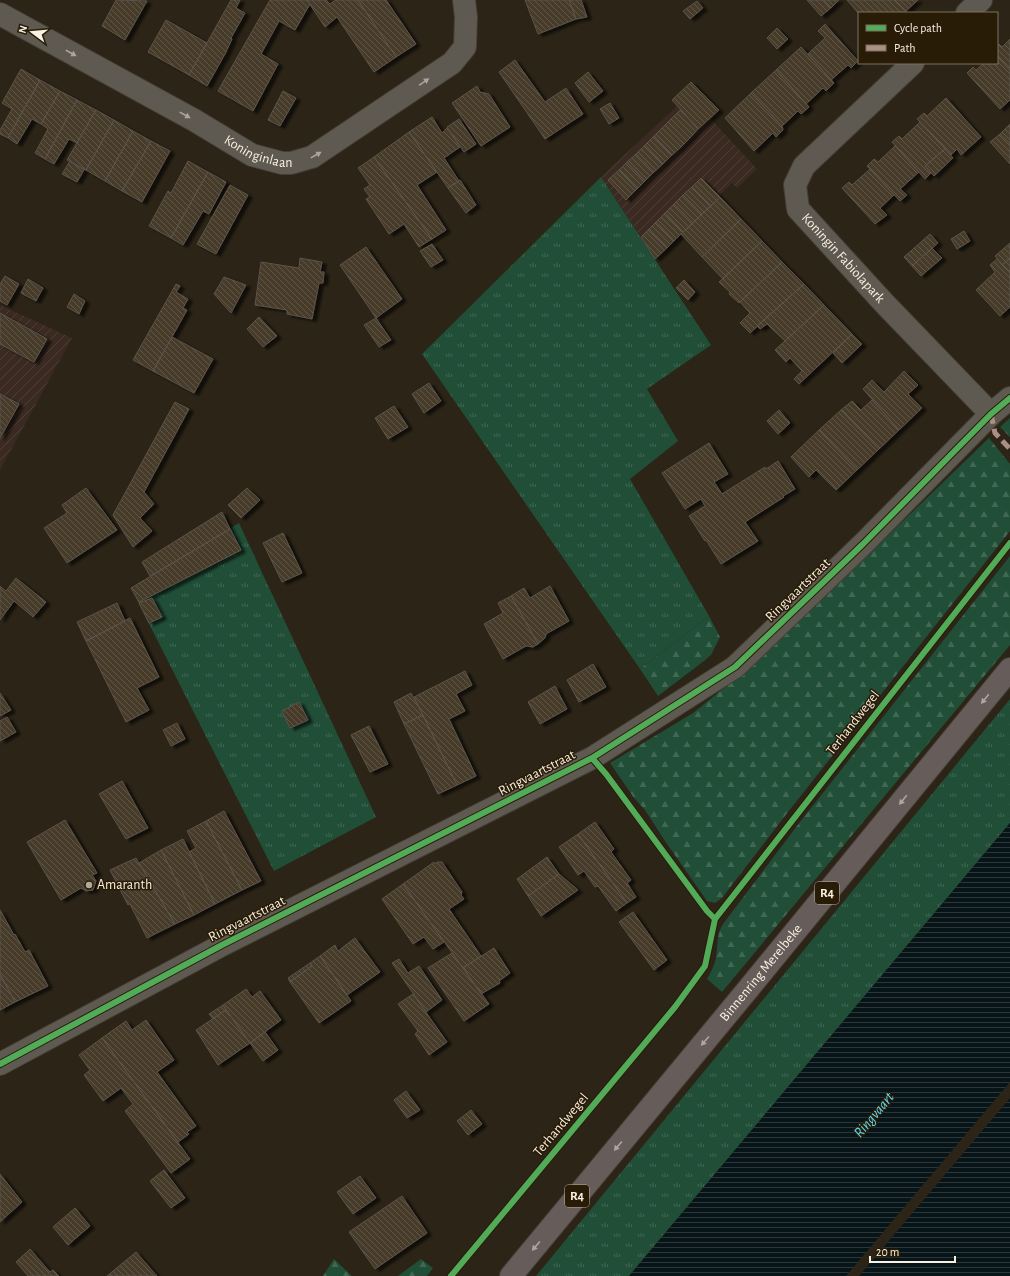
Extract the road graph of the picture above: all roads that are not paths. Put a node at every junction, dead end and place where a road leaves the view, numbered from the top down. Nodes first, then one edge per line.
1 (464, 0) edge
2 (981, 0) edge
3 (968, 12) edge
4 (0, 14) edge
5 (912, 64) edge
6 (1010, 398) edge
7 (991, 414) junction
8 (1010, 669) edge
9 (0, 1064) edge
10 (511, 1276) edge

4 -> 1 street, Koninginlaan
2 - 3 street
5 - 7 street, Koningin Fabiolapark
6 - 7 street, Ringvaartstraat
7 - 9 street, Ringvaartstraat
8 -> 10 highway, Binnenring Merelbeke / R4

